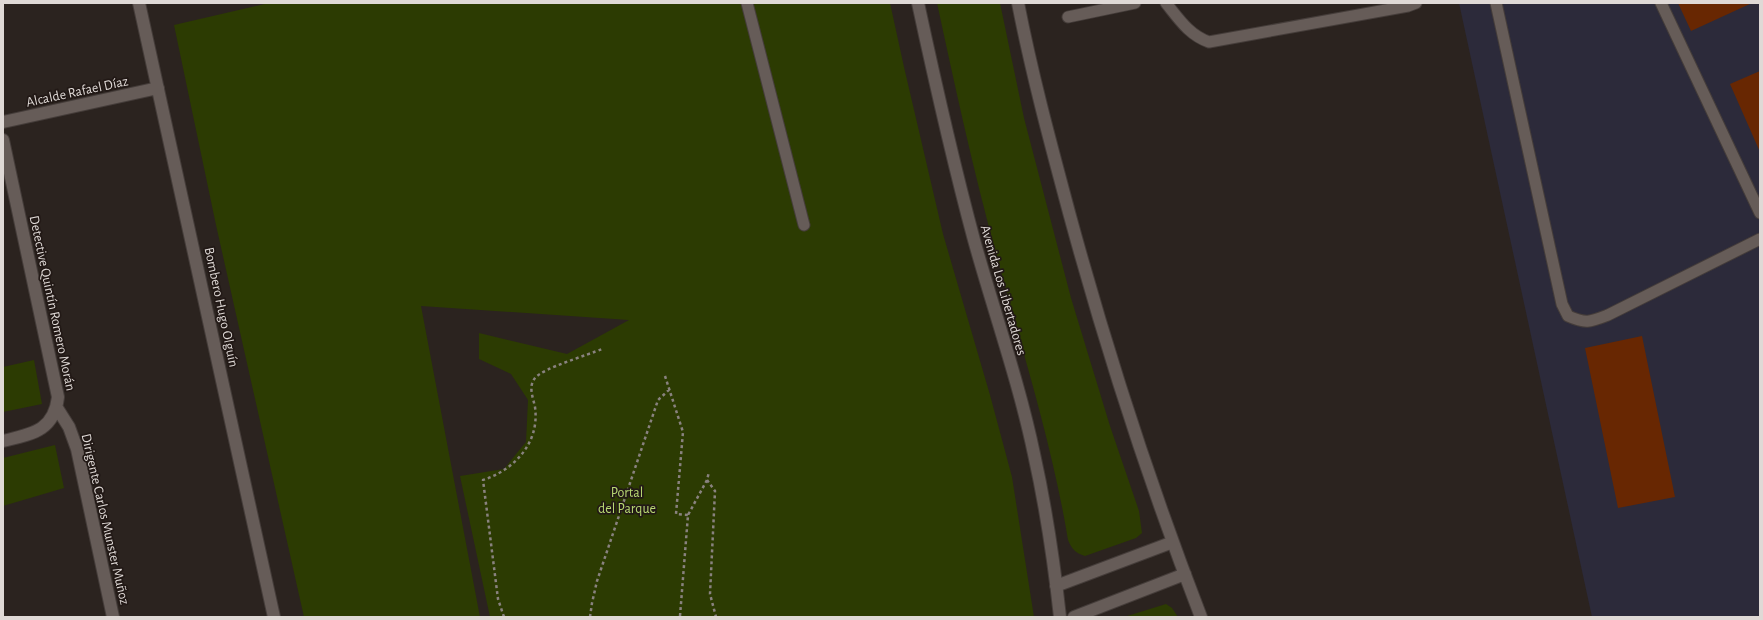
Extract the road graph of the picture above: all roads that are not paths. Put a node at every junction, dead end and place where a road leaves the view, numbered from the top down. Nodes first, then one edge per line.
1 (139, 3) edge
2 (747, 3) edge
3 (918, 3) edge
4 (1018, 3) edge
5 (1135, 3) edge
6 (1166, 3) edge
7 (1416, 3) edge
8 (1496, 3) edge
9 (1661, 3) edge
10 (1068, 17) dead end
11 (158, 88) junction
12 (3, 122) edge
13 (3, 140) edge
14 (1760, 213) edge
15 (804, 225) dead end
16 (1760, 239) edge
17 (57, 408) junction
18 (3, 441) edge
19 (1173, 542) junction
20 (1185, 574) junction
21 (1056, 586) junction
22 (113, 617) edge
23 (274, 617) edge
24 (1060, 617) edge
25 (1074, 617) edge
26 (1201, 617) edge

1 - 11 street, Bombero Hugo Olguín
2 - 15 lane
3 - 21 street, Avenida Los Libertadores
4 - 19 street
5 - 10 lane
6 - 7 lane
8 - 16 lane
9 - 14 lane
11 - 12 street, Alcalde Rafael Díaz
11 - 23 street, Bombero Hugo Olguín
13 - 17 street, Detective Quintín Romero Morán
17 - 18 street, Detective Quintín Romero Morán
17 - 22 street, Dirigente Carlos Munster Muñoz
19 - 20 street
19 - 21 street
20 - 25 street
20 - 26 street
21 - 24 street, Avenida Los Libertadores

